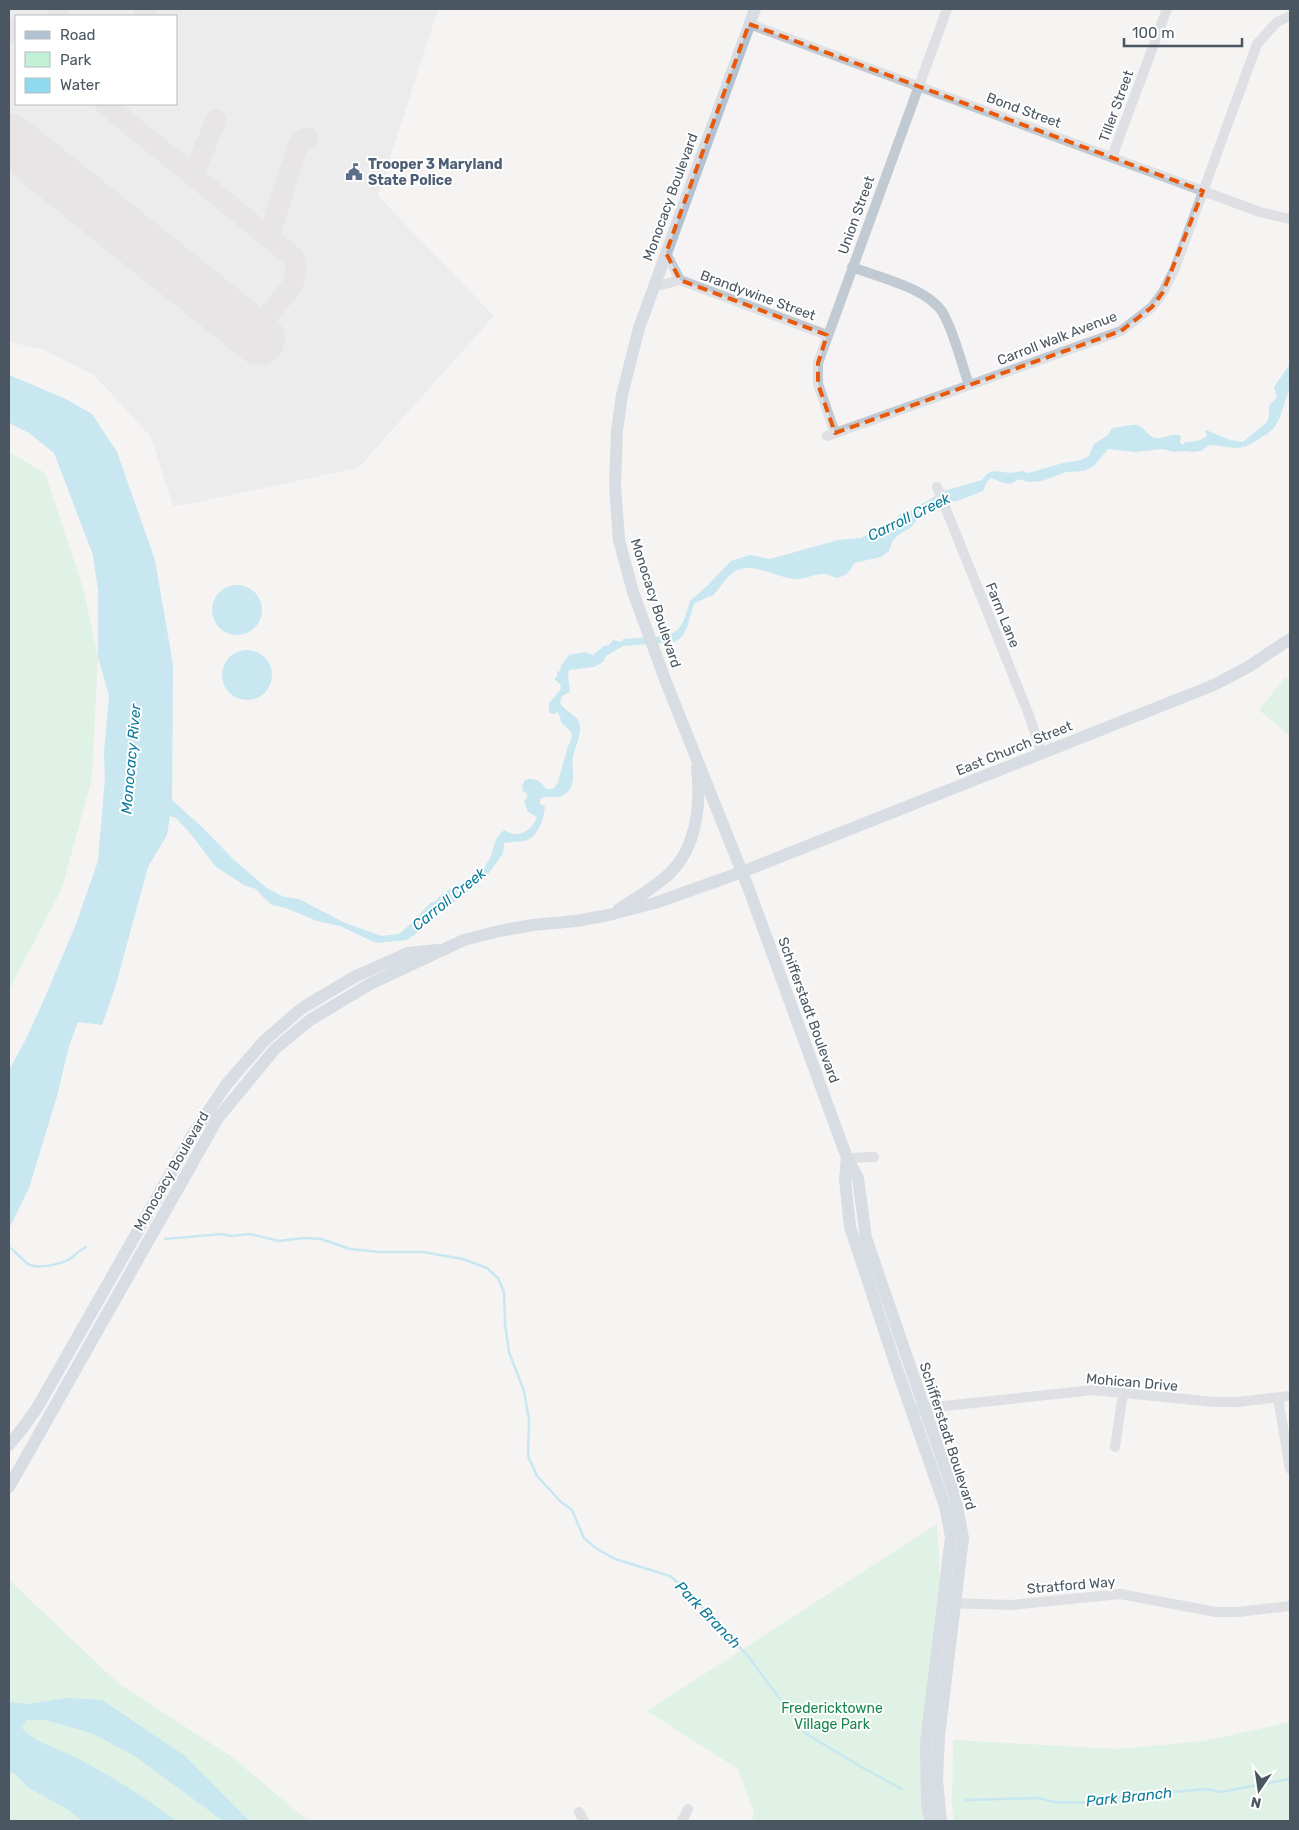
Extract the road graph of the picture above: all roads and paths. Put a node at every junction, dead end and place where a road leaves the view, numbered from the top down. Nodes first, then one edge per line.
1 (754, 9) edge
2 (946, 9) edge
3 (1167, 9) edge
4 (1290, 16) edge
5 (749, 24) junction
6 (918, 86) junction
7 (1112, 157) junction
8 (1203, 191) junction
9 (1290, 219) edge
10 (666, 253) junction
11 (852, 267) junction
12 (680, 280) junction
13 (654, 286) junction
14 (827, 335) junction
15 (969, 385) junction
16 (831, 435) joint
17 (938, 487) dead end
18 (1290, 639) edge
19 (1042, 753) junction
20 (695, 755) junction
21 (742, 872) junction
22 (609, 915) junction
23 (442, 950) junction
24 (874, 1157) dead end
25 (847, 1158) junction
26 (1123, 1393) junction
27 (1290, 1396) edge
28 (1278, 1398) junction
29 (918, 1409) junction
30 (9, 1445) edge
31 (1115, 1447) dead end
32 (1290, 1469) edge
33 (9, 1487) edge
34 (943, 1603) junction
35 (957, 1603) junction
36 (1290, 1606) edge
37 (688, 1809) dead end
38 (682, 1821) edge
39 (930, 1821) edge
40 (941, 1821) edge

1 - 5 main road, Monocacy Boulevard
2 - 6 street, Union Street
3 - 7 street, Tiller Street
4 - 8 street, Carroll Walk Avenue
5 - 6 street, Bond Street
5 - 10 main road, Monocacy Boulevard
6 - 7 street, Bond Street
6 - 11 street, Union Street
7 - 8 street, Bond Street
8 - 9 street, Bond Street
8 - 15 street, Carroll Walk Avenue
10 - 12 street, Brandywine Street
10 - 13 main road, Monocacy Boulevard
11 - 14 street, Union Street
11 - 15 street
12 - 13 street, Brandywine Street
12 - 14 street, Brandywine Street
13 - 20 main road, Monocacy Boulevard
14 - 16 street, Union Street
15 - 16 street, Carroll Walk Avenue
17 - 19 street, Farm Lane
18 - 19 main road, East Church Street
19 - 21 main road, East Church Street
20 - 21 main road, Monocacy Boulevard
20 - 22 main road
21 - 22 main road, Monocacy Boulevard
21 - 25 main road, Schifferstadt Boulevard
22 - 23 main road, Monocacy Boulevard
23 - 30 main road, Monocacy Boulevard
23 - 33 main road, Monocacy Boulevard
24 - 25 street
25 - 29 main road, Schifferstadt Boulevard
26 - 28 street, Mohican Drive
26 - 29 street, Mohican Drive
26 - 31 street
27 - 28 street, Mohican Drive
28 - 32 street
29 - 34 main road, Schifferstadt Boulevard
29 - 35 main road, Schifferstadt Boulevard
34 - 35 street, Stratford Way
34 - 39 main road, Schifferstadt Boulevard
35 - 36 street, Stratford Way
35 - 40 main road, Schifferstadt Boulevard
37 - 38 street

